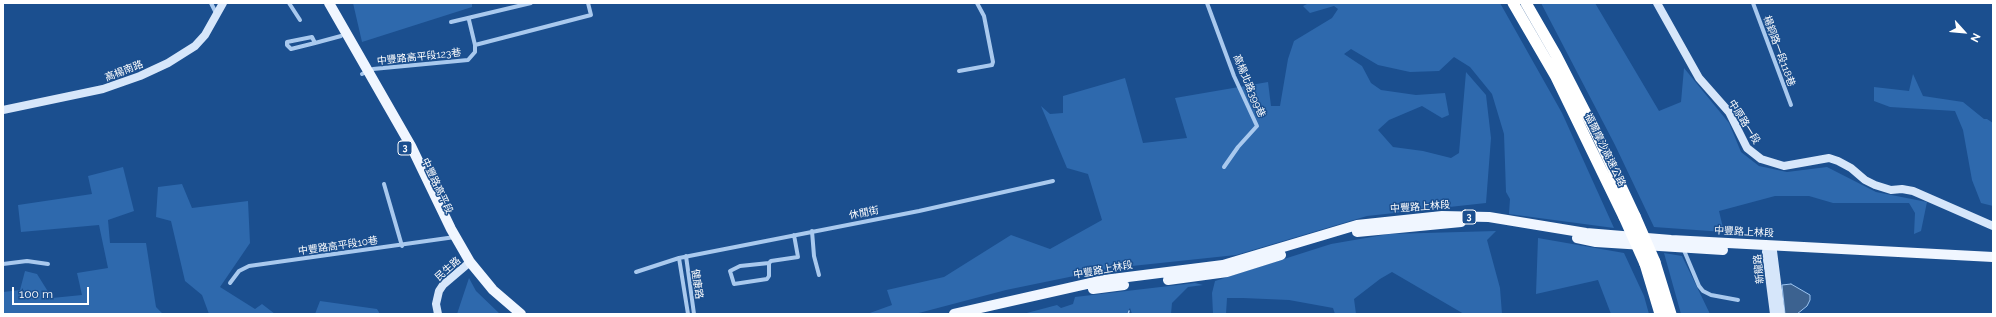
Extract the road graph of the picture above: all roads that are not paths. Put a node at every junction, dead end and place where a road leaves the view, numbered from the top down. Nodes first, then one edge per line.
1 (211, 3) edge
2 (223, 3) edge
3 (289, 3) edge
4 (322, 3) edge
5 (329, 3) edge
6 (531, 3) edge
7 (588, 3) edge
8 (977, 3) edge
9 (1207, 3) edge
10 (1513, 3) edge
11 (1526, 3) edge
12 (1657, 3) edge
13 (1753, 3) edge
14 (216, 14) junction
15 (300, 20) dead end
16 (469, 20) junction
17 (451, 22) dead end
18 (341, 36) junction
19 (315, 43) junction
20 (475, 46) junction
21 (959, 71) dead end
22 (365, 72) junction
23 (1791, 105) dead end
24 (3, 110) edge
25 (1224, 167) dead end
26 (1052, 181) dead end
27 (384, 184) dead end
28 (1630, 217) junction
29 (1993, 226) edge
30 (812, 231) junction
31 (794, 235) junction
32 (452, 238) junction
33 (402, 246) junction
34 (1683, 248) junction
35 (1769, 250) junction
36 (686, 256) junction
37 (1993, 257) edge
38 (679, 258) junction
39 (1993, 262) edge
40 (769, 263) junction
41 (1650, 263) junction
42 (3, 264) edge
43 (48, 264) dead end
44 (467, 264) junction
45 (636, 272) dead end
46 (818, 275) dead end
47 (230, 283) dead end
48 (490, 292) junction
49 (1738, 300) dead end
50 (438, 314) edge
51 (511, 314) edge
52 (521, 314) edge
53 (688, 314) edge
54 (694, 314) edge
55 (954, 314) edge
56 (977, 314) edge
57 (1660, 314) edge
58 (1671, 314) edge
59 (1774, 314) edge
60 (1781, 314) edge

1 - 14 street
2 - 14 street, 高楊南路
3 - 15 street
4 - 18 main road, 中豐路高平段 / 3
5 - 22 main road, 中豐路高平段 / 3
6 - 16 street
7 - 20 street, 中豐路高平段123巷
8 - 21 street
9 - 25 street, 高楊北路399巷
10 - 28 highway, 福爾摩沙高速公路
11 - 28 highway, 福爾摩沙高速公路
12 - 29 street, 中原路一段
13 - 23 street, 楊銅路一段118巷
14 - 24 street, 高楊南路
16 - 17 street
16 - 20 street
18 - 19 street
18 - 22 main road, 中豐路高平段 / 3
19 - 19 street
20 - 22 street, 中豐路高平段123巷
22 - 32 main road, 中豐路高平段 / 3
26 - 30 street, 休閒街
27 - 33 street
28 - 41 highway, 福爾摩沙高速公路, bridge
30 - 31 street, 休閒街
30 - 46 street
31 - 36 street, 休閒街
31 - 40 street
32 - 33 street, 中豐路高平段10巷
32 - 44 main road, 中豐路高平段 / 3
33 - 47 street, 中豐路高平段10巷
34 - 35 main road, 中豐路上林段 / 3
34 - 49 street
34 - 56 main road, 中豐路上林段 / 3
35 - 37 main road, 中豐路上林段 / 3
35 - 39 main road, 中豐路上林段 / 3
35 - 55 main road, 中豐路上林段 / 3
35 - 59 street, 新龍路
35 - 60 street, 新龍路
36 - 38 street, 休閒街
36 - 54 street, 健康路
38 - 45 street, 休閒街
38 - 53 street, 健康路
40 - 40 street
41 - 57 highway, 福爾摩沙高速公路
41 - 58 highway, 福爾摩沙高速公路
42 - 43 street
44 - 48 main road, 中豐路高平段 / 3
44 - 50 street, 民生路
48 - 51 main road, 3
48 - 52 main road, 3

